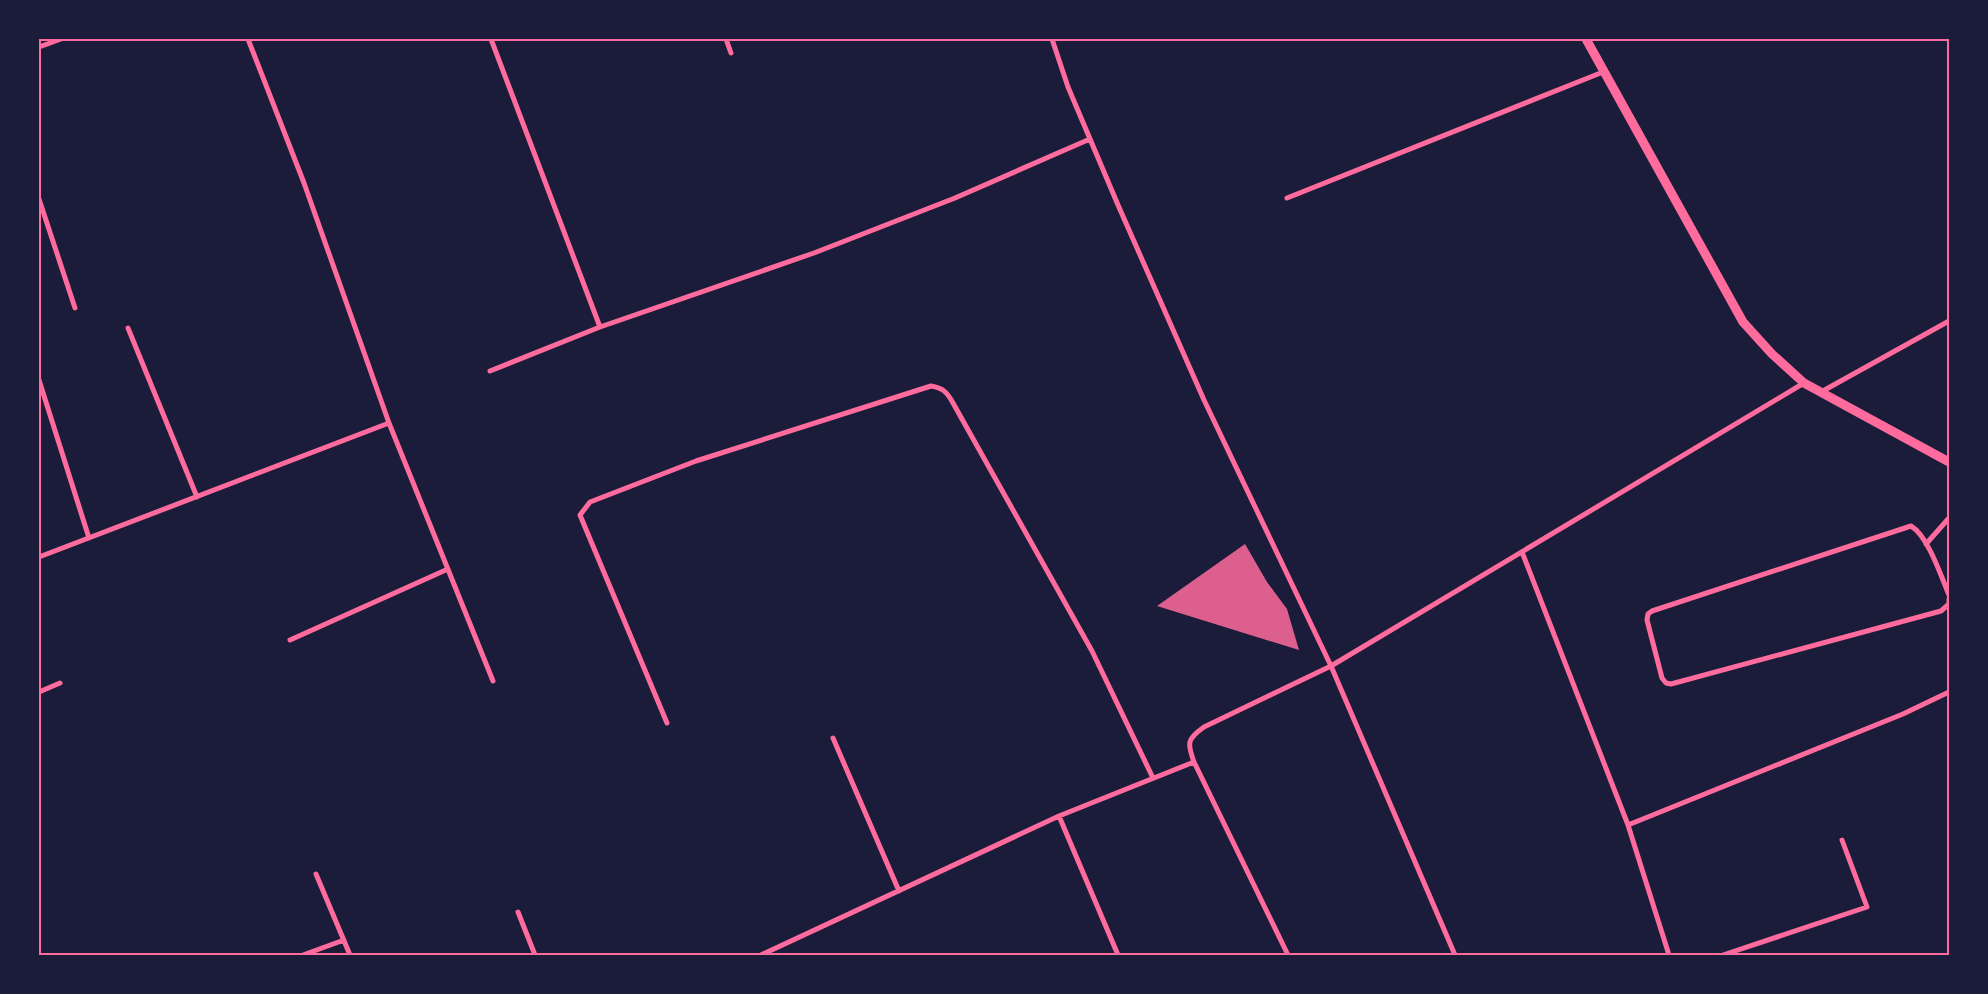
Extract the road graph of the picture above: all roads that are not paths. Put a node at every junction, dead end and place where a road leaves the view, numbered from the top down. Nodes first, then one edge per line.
1 (61, 39) edge
2 (248, 39) edge
3 (491, 39) edge
4 (726, 39) edge
5 (1052, 39) edge
6 (1586, 39) edge
7 (39, 47) edge
8 (732, 53) dead end
9 (1603, 72) junction
10 (1090, 140) junction
11 (1287, 198) dead end
12 (39, 199) edge
13 (75, 308) dead end
14 (1949, 321) edge
15 (600, 327) junction
16 (128, 328) dead end
17 (490, 371) dead end
18 (39, 380) edge
19 (1804, 383) junction
20 (1821, 392) junction
21 (389, 423) junction
22 (1949, 462) edge
23 (197, 497) junction
24 (1949, 518) edge
25 (89, 538) junction
26 (1926, 544) junction
27 (1522, 552) junction
28 (39, 557) edge
29 (448, 569) junction
30 (1949, 595) edge
31 (1949, 599) edge
32 (290, 640) dead end
33 (1331, 666) junction
34 (494, 681) dead end
35 (60, 683) dead end
36 (39, 692) edge
37 (1949, 692) edge
38 (667, 723) dead end
39 (833, 738) dead end
40 (1194, 762) junction
41 (1153, 778) junction
42 (1059, 816) junction
43 (1628, 825) junction
44 (1842, 840) dead end
45 (316, 874) dead end
46 (899, 892) junction
47 (518, 912) dead end
48 (344, 940) junction
49 (302, 955) edge
50 (350, 955) edge
51 (535, 955) edge
52 (761, 955) edge
53 (1118, 955) edge
54 (1288, 955) edge
55 (1455, 955) edge
56 (1669, 955) edge
57 (1722, 955) edge

1 - 7 street
2 - 21 street
3 - 15 street
4 - 8 street
5 - 10 street
6 - 9 street
9 - 11 street
9 - 19 street
10 - 15 street
10 - 33 street
12 - 13 street
14 - 20 street
15 - 17 street
16 - 23 street
18 - 25 street
19 - 20 street
19 - 27 street
20 - 22 street
21 - 23 street
21 - 29 street
23 - 25 street
24 - 26 street
25 - 28 street
26 - 30 street
26 - 31 street
27 - 33 street
27 - 43 street
29 - 32 street
29 - 34 street
33 - 40 street
33 - 55 street
35 - 36 street
37 - 43 street
38 - 41 street
39 - 46 street
40 - 41 street
40 - 54 street
41 - 42 street
42 - 46 street
42 - 53 street
43 - 56 street
44 - 57 street
45 - 48 street
46 - 52 street
47 - 51 street
48 - 49 street
48 - 50 street

